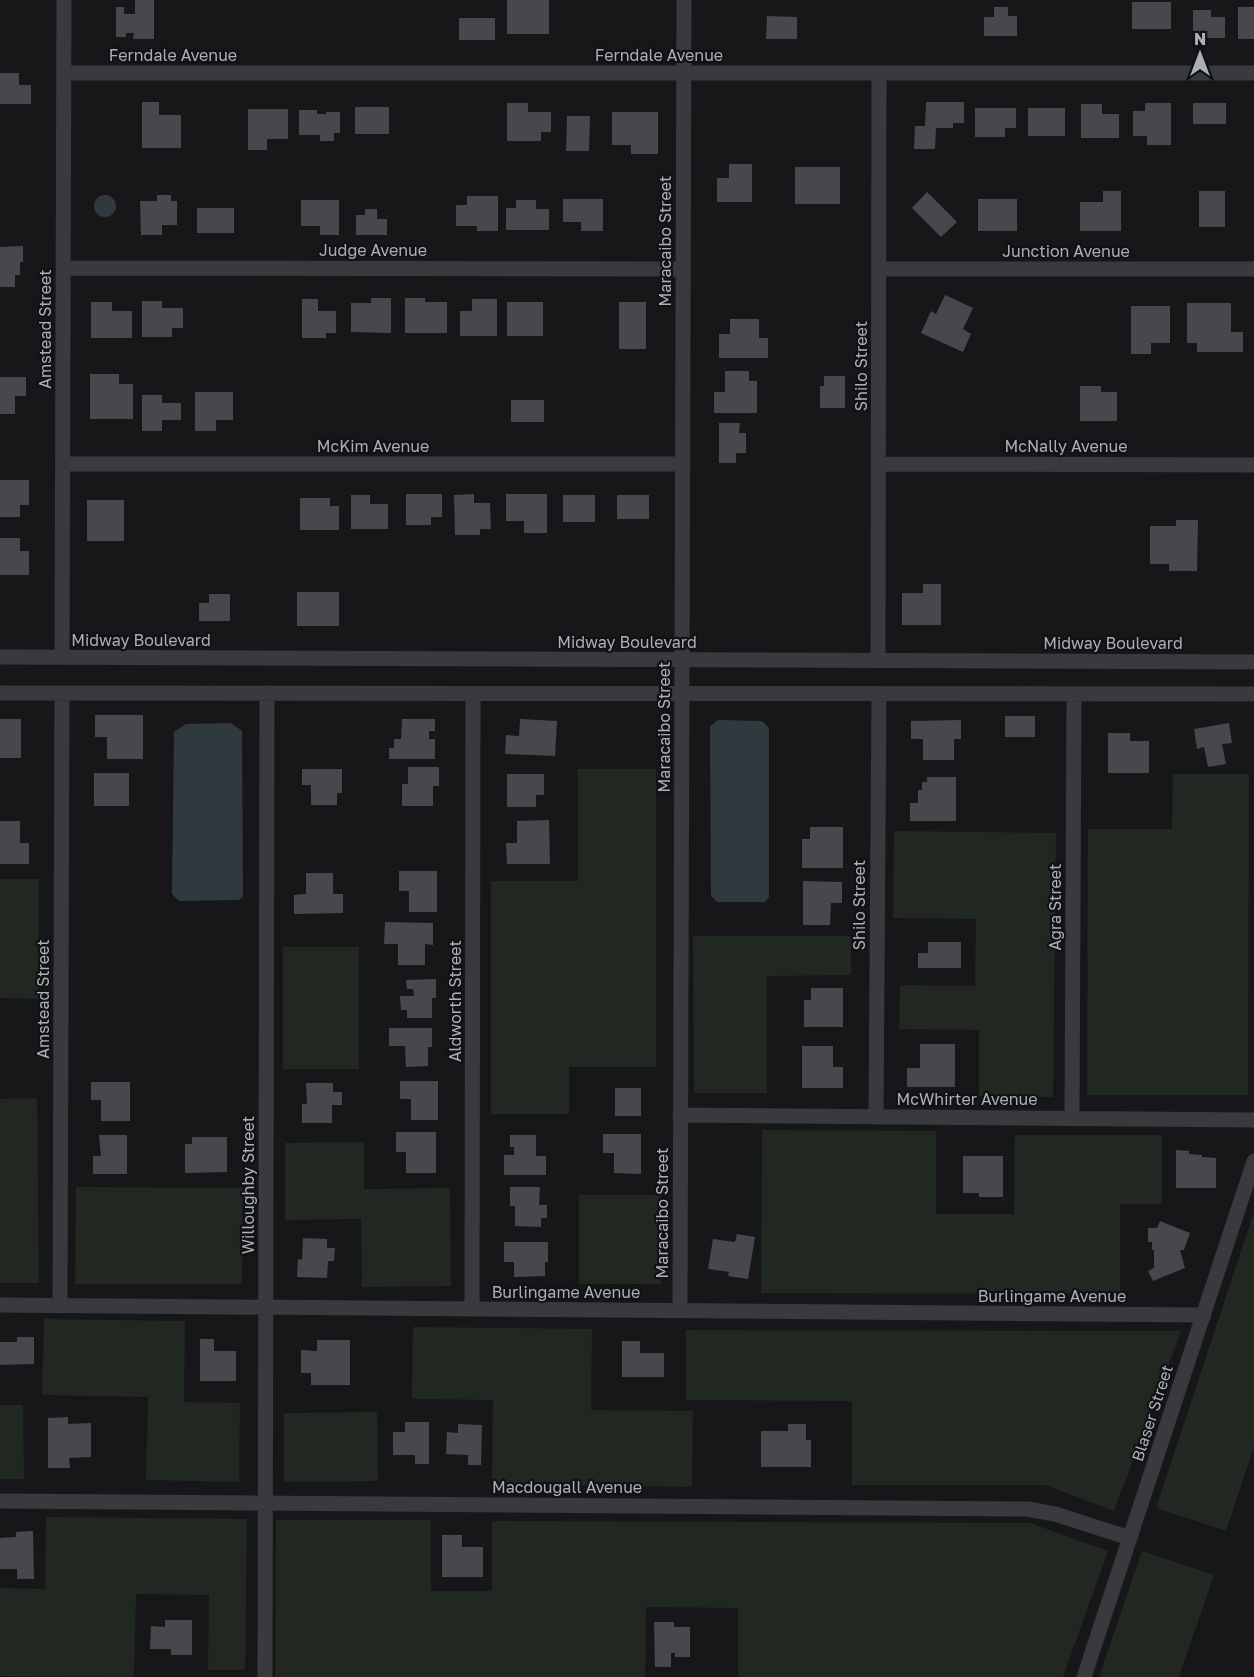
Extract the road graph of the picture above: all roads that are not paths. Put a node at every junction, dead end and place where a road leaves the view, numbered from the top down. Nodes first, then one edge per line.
1 (64, 0) edge
2 (684, 0) edge
3 (64, 73) junction
4 (684, 73) junction
5 (879, 73) junction
6 (1254, 73) edge
7 (63, 268) junction
8 (683, 268) junction
9 (879, 269) junction
10 (1254, 269) edge
11 (63, 464) junction
12 (683, 464) junction
13 (878, 464) junction
14 (1254, 465) edge
15 (0, 657) edge
16 (62, 657) junction
17 (682, 660) junction
18 (878, 660) junction
19 (1254, 662) edge
20 (0, 693) edge
21 (62, 693) junction
22 (267, 693) junction
23 (473, 694) junction
24 (682, 694) junction
25 (879, 694) junction
26 (1254, 694) edge
27 (1074, 695) junction
28 (680, 1115) junction
29 (876, 1117) junction
30 (1072, 1118) junction
31 (1254, 1120) edge
32 (1254, 1161) edge
33 (0, 1305) edge
34 (60, 1306) junction
35 (266, 1307) junction
36 (472, 1309) junction
37 (680, 1311) junction
38 (1204, 1315) junction
39 (0, 1501) edge
40 (266, 1503) junction
41 (1130, 1538) junction
42 (265, 1677) edge
43 (1084, 1677) edge

1 - 3 street, Amstead Street
2 - 4 street, Maracaibo Street
3 - 4 street, Ferndale Avenue
3 - 7 street, Amstead Street
4 - 5 street, Ferndale Avenue
4 - 8 street, Maracaibo Street
5 - 6 street, Ferndale Avenue
5 - 9 street, Shilo Street
7 - 8 street, Judge Avenue
7 - 11 street, Amstead Street
8 - 12 street, Maracaibo Street
9 - 10 street, Junction Avenue
9 - 13 street, Shilo Street
11 - 12 street, McKim Avenue
11 - 16 street, Amstead Street
12 - 17 street, Maracaibo Street
13 - 14 street, McNally Avenue
13 - 18 street, Shilo Street
15 - 16 street, Midway Boulevard
16 - 17 street, Midway Boulevard
17 - 18 street, Midway Boulevard
17 - 24 street, Maracaibo Street
18 - 19 street, Midway Boulevard
20 - 21 street
21 - 22 street
21 - 34 street, Amstead Street
22 - 23 street
22 - 35 street, Willoughby Street
23 - 24 street
23 - 36 street, Aldworth Street
24 - 25 street
24 - 28 street, Maracaibo Street
25 - 27 street
25 - 29 street, Shilo Street
26 - 27 street
27 - 30 street, Agra Street
28 - 29 street, McWhirter Avenue
28 - 37 street, Maracaibo Street
29 - 30 street, McWhirter Avenue
30 - 31 street, McWhirter Avenue
32 - 38 street, Blaser Street
33 - 34 street, Burlingame Avenue
34 - 35 street, Burlingame Avenue
35 - 36 street, Burlingame Avenue
35 - 40 street, Willoughby Street
36 - 37 street, Burlingame Avenue
37 - 38 street, Burlingame Avenue
38 - 41 street, Blaser Street
39 - 40 street, Macdougall Avenue
40 - 41 street, Macdougall Avenue
40 - 42 street, Willoughby Street
41 - 43 street, Blaser Street

